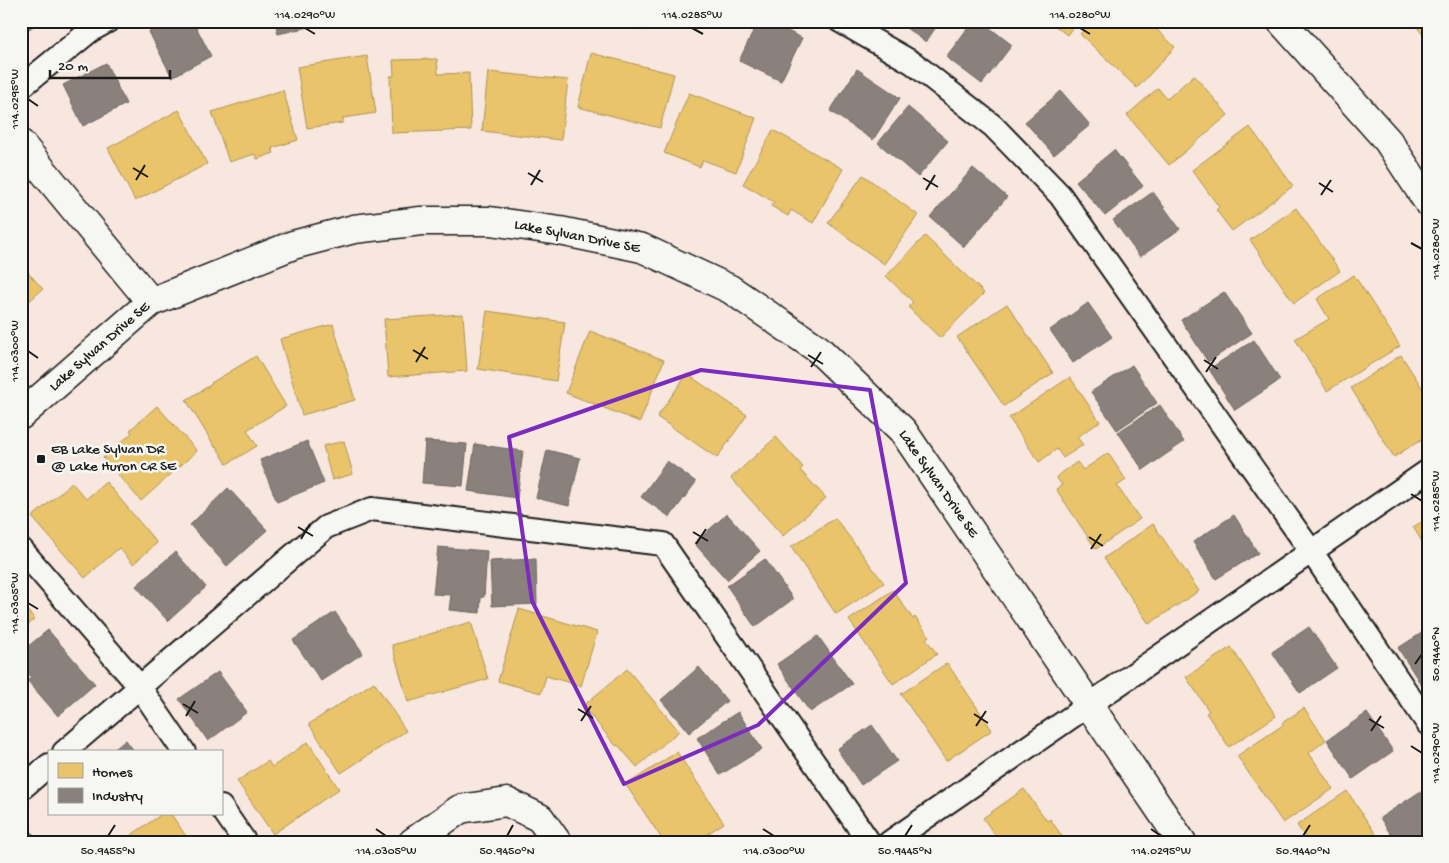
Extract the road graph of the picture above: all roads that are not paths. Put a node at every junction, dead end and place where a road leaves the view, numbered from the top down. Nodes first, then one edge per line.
1 (108, 21) edge
2 (840, 21) edge
3 (1281, 21) edge
4 (21, 87) edge
5 (21, 144) edge
6 (1428, 202) edge
7 (151, 302) junction
8 (21, 415) edge
9 (1428, 470) edge
10 (21, 549) edge
11 (1311, 551) junction
12 (139, 686) junction
13 (1088, 705) junction
14 (1428, 724) edge
15 (66, 750) edge
16 (183, 750) edge
17 (48, 766) edge
18 (21, 789) edge
19 (222, 808) edge
20 (245, 842) edge
21 (413, 842) edge
22 (557, 842) edge
23 (868, 842) edge
24 (890, 842) edge
25 (1182, 842) edge

1 - 4 lane
2 - 11 lane
3 - 6 street
5 - 7 street
7 - 8 street, Lake Sylvan Drive SE
7 - 13 street, Lake Sylvan Drive SE
9 - 11 lane
10 - 12 lane
11 - 13 lane
11 - 14 lane
12 - 15 lane
12 - 16 lane
12 - 23 lane
13 - 24 lane
13 - 25 street, Lake Sylvan Drive SE
17 - 18 lane
19 - 20 lane
21 - 22 street

